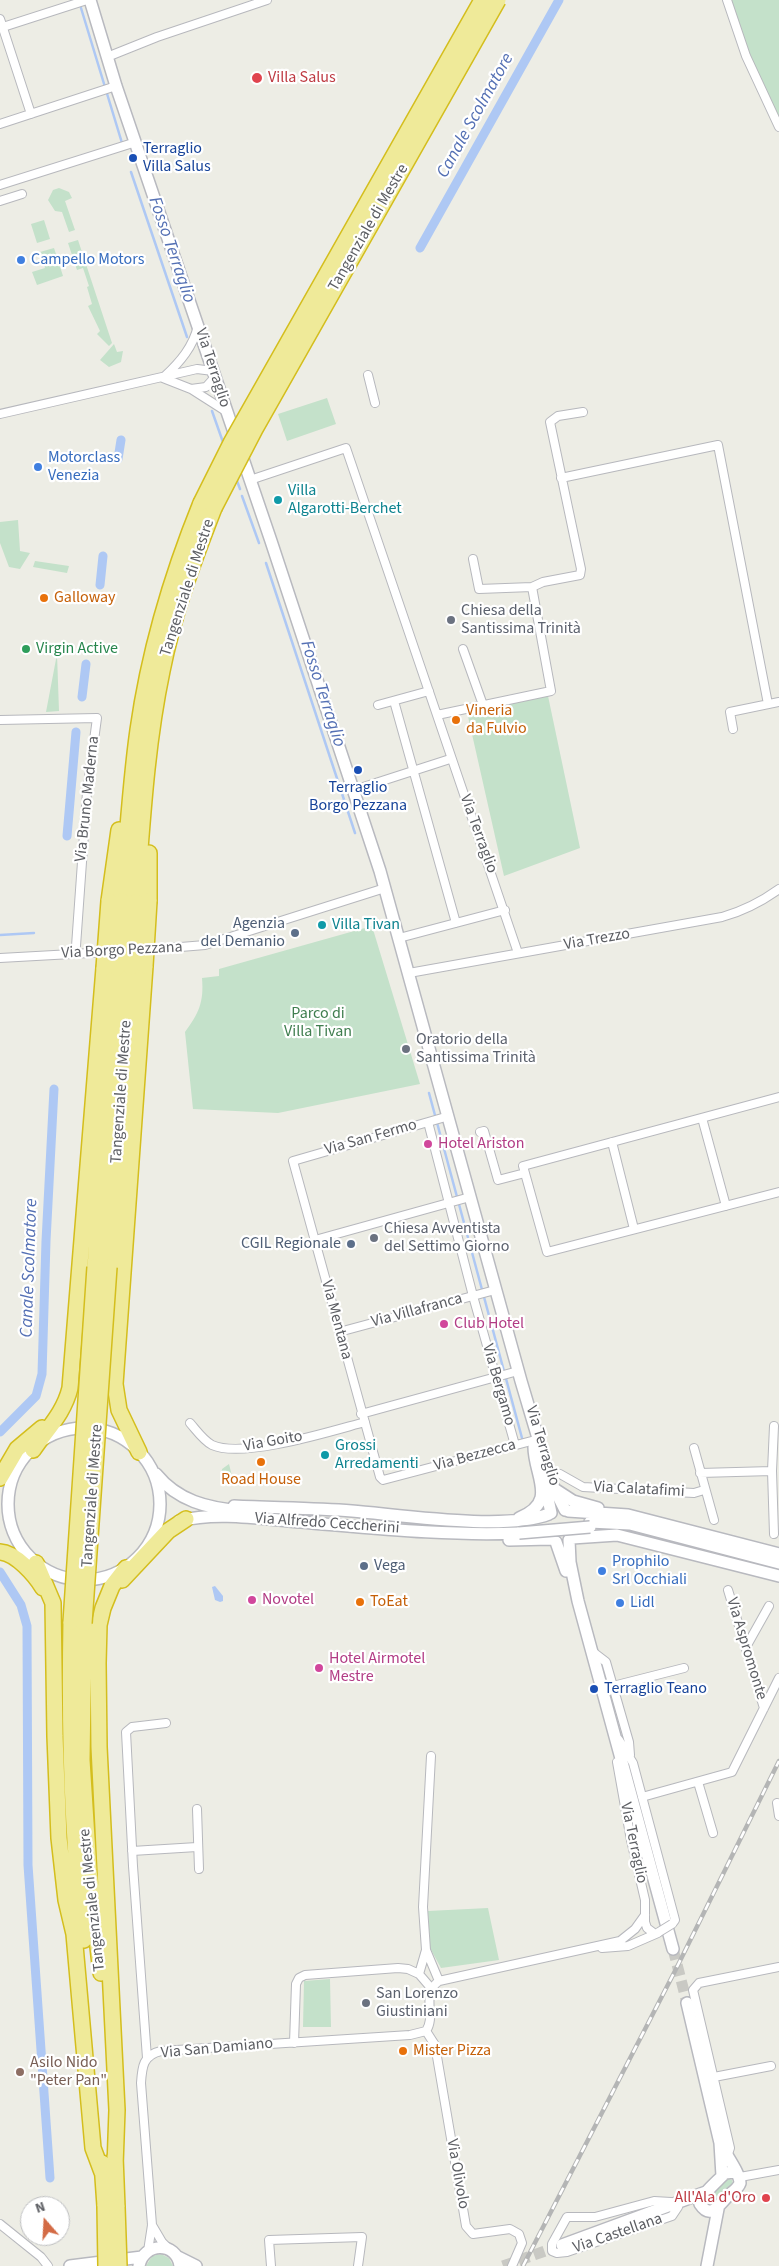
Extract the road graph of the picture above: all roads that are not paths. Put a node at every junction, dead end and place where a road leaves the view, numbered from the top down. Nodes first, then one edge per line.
1 (267, 0) edge
2 (482, 0) edge
3 (498, 0) edge
4 (726, 0) edge
5 (84, 1) edge
6 (0, 18) edge
7 (1, 28) edge
8 (107, 57) junction
9 (114, 87) junction
10 (31, 114) junction
11 (0, 124) edge
12 (779, 127) edge
13 (136, 142) junction
14 (0, 186) edge
15 (22, 194) dead end
16 (0, 201) edge
17 (198, 325) junction
18 (214, 374) junction
19 (368, 375) dead end
20 (164, 378) junction
21 (191, 389) junction
22 (375, 404) dead end
23 (227, 412) junction
24 (583, 412) dead end
25 (0, 414) edge
26 (560, 478) junction
27 (250, 480) junction
28 (208, 506) junction
29 (473, 559) dead end
30 (532, 587) junction
31 (463, 649) dead end
32 (155, 671) junction
33 (429, 690) junction
34 (394, 702) junction
35 (779, 702) edge
36 (768, 704) junction
37 (378, 705) dead end
38 (483, 705) junction
39 (437, 715) junction
40 (0, 720) edge
41 (733, 729) dead end
42 (450, 759) junction
43 (414, 771) junction
44 (354, 790) junction
45 (385, 888) junction
46 (779, 889) edge
47 (129, 901) junction
48 (505, 910) junction
49 (456, 923) junction
50 (399, 938) junction
51 (76, 946) dead end
52 (518, 953) junction
53 (0, 958) edge
54 (124, 967) junction
55 (409, 973) junction
56 (779, 1097) edge
57 (702, 1118) junction
58 (438, 1119) junction
59 (480, 1132) dead end
60 (612, 1142) junction
61 (293, 1161) joint
62 (525, 1173) junction
63 (779, 1192) edge
64 (467, 1198) junction
65 (451, 1202) junction
66 (726, 1206) junction
67 (634, 1229) junction
68 (315, 1240) junction
69 (491, 1291) junction
70 (475, 1295) junction
71 (339, 1332) junction
72 (516, 1375) junction
73 (498, 1376) junction
74 (60, 1412) junction
75 (363, 1418) junction
76 (190, 1423) dead end
77 (774, 1426) dead end
78 (535, 1442) junction
79 (515, 1445) junction
80 (694, 1448) dead end
81 (32, 1450) junction
82 (139, 1452) junction
83 (19, 1466) junction
84 (150, 1467) junction
85 (548, 1471) junction
86 (772, 1471) junction
87 (700, 1473) junction
88 (0, 1478) edge
89 (381, 1479) joint
90 (0, 1486) edge
91 (554, 1489) junction
92 (704, 1490) junction
93 (566, 1510) junction
94 (213, 1512) junction
95 (550, 1513) junction
96 (616, 1514) junction
97 (186, 1519) junction
98 (714, 1520) dead end
99 (0, 1522) edge
100 (517, 1527) junction
101 (14, 1532) junction
102 (774, 1534) dead end
103 (571, 1539) junction
104 (553, 1540) junction
105 (146, 1548) junction
106 (0, 1552) edge
107 (779, 1554) edge
108 (36, 1563) junction
109 (779, 1563) edge
110 (126, 1568) junction
111 (779, 1569) edge
112 (779, 1576) edge
113 (728, 1590) dead end
114 (578, 1601) junction
115 (769, 1606) dead end
116 (54, 1612) junction
117 (101, 1616) junction
118 (746, 1647) junction
119 (593, 1652) junction
120 (684, 1668) dead end
121 (779, 1678) edge
122 (613, 1686) junction
123 (764, 1708) junction
124 (166, 1724) dead end
125 (614, 1732) junction
126 (431, 1756) dead end
127 (630, 1756) junction
128 (698, 1782) junction
129 (642, 1797) junction
130 (777, 1803) dead end
131 (197, 1808) dead end
132 (779, 1816) edge
133 (713, 1833) dead end
134 (198, 1847) junction
135 (132, 1851) junction
136 (199, 1869) dead end
137 (645, 1915) junction
138 (657, 1933) junction
139 (590, 1949) junction
140 (673, 1949) tunnel mouth
141 (426, 1950) junction
142 (779, 1967) edge
143 (419, 1974) junction
144 (439, 1980) junction
145 (431, 1988) junction
146 (686, 2003) tunnel mouth
147 (426, 2031) junction
148 (294, 2043) junction
149 (147, 2058) junction
150 (771, 2066) dead end
151 (714, 2077) junction
152 (720, 2143) junction
153 (727, 2157) junction
154 (109, 2169) junction
155 (779, 2170) edge
156 (738, 2174) junction
157 (722, 2176) junction
158 (706, 2192) junction
159 (677, 2204) junction
160 (703, 2208) junction
161 (718, 2209) junction
162 (0, 2224) edge
163 (152, 2225) junction
164 (562, 2245) tunnel mouth
165 (176, 2257) edge
166 (143, 2258) edge
167 (112, 2265) edge
168 (48, 2266) edge
169 (70, 2266) edge
170 (125, 2266) edge
171 (196, 2266) edge
172 (271, 2266) edge
173 (358, 2266) edge
174 (512, 2266) edge
175 (701, 2266) edge
176 (707, 2266) edge

1 - 8 street
2 - 28 highway, Tangenziale di Mestre, bridge
3 - 28 highway, Tangenziale di Mestre, bridge
4 - 12 street
5 - 7 street
5 - 8 main road, Via Terraglio
6 - 7 street
7 - 10 street
8 - 9 main road, Via Terraglio
9 - 10 street
9 - 13 main road, Via Terraglio
10 - 11 street
13 - 14 street
13 - 17 main road, Via Terraglio
15 - 16 street
17 - 18 main road, Via Terraglio
17 - 20 street
18 - 20 street
18 - 21 street
18 - 23 main road, Via Terraglio
19 - 22 street
20 - 21 street
20 - 25 street
21 - 23 street
23 - 27 main road, Via Terraglio
24 - 26 street
26 - 30 street
26 - 36 street
27 - 33 street, Via Terraglio
27 - 44 main road, Via Terraglio
28 - 32 highway, Tangenziale di Mestre
29 - 30 street
30 - 38 street
31 - 38 street
32 - 47 highway, Tangenziale di Mestre
32 - 47 highway
33 - 34 street
33 - 39 street, Via Terraglio
34 - 37 street
34 - 43 street
35 - 36 street
36 - 41 street
38 - 39 street
39 - 42 street, Via Terraglio
40 - 51 street, Via Bruno Maderna
42 - 43 street
42 - 48 street, Via Terraglio
43 - 44 street
43 - 49 street
44 - 45 main road, Via Terraglio
45 - 50 main road, Via Terraglio
45 - 53 street, Via Borgo Pezzana
46 - 52 street, Via Trezzo
47 - 54 highway, Tangenziale di Mestre, bridge
47 - 54 highway, bridge
48 - 49 street
48 - 52 street, Via Terraglio
49 - 50 street
50 - 55 main road, Via Terraglio
52 - 55 street, Via Trezzo
54 - 74 highway
54 - 82 highway
54 - 154 highway, Tangenziale di Mestre, bridge
55 - 58 main road, Via Terraglio
56 - 57 street
57 - 60 street
57 - 66 street
58 - 61 street, Via San Fermo
58 - 64 main road, Via Terraglio
58 - 65 street, Via Bergamo
59 - 62 street
60 - 62 street
60 - 67 street
61 - 68 street, Via Mentana
62 - 67 street
63 - 66 street
64 - 65 street
64 - 69 main road, Via Terraglio
65 - 68 street
65 - 70 street, Via Bergamo
66 - 67 street
68 - 71 street, Via Mentana
69 - 70 street, Via Villafranca
69 - 72 main road, Via Terraglio
70 - 71 street, Via Villafranca
70 - 73 street, Via Bergamo
71 - 75 street, Via Mentana
72 - 73 street, Via Goito
72 - 78 main road, Via Terraglio
73 - 75 street, Via Goito
73 - 79 street, Via Bergamo
74 - 81 highway
74 - 88 highway
75 - 76 street, Via Goito
75 - 89 street, Via Mentana
77 - 86 street
78 - 79 street, Via Bezzecca
78 - 85 main road, Via Terraglio
78 - 95 main road, Via Terraglio
78 - 100 main road
79 - 89 street, Via Bezzecca
80 - 87 street
81 - 82 main road
81 - 83 main road
82 - 84 main road
83 - 90 main road
83 - 101 main road
84 - 94 main road, Via Alfredo Ceccherini
84 - 105 main road
85 - 91 main road, Via Terraglio
85 - 92 street, Via Calatafimi
86 - 87 street, Via Calatafimi
86 - 102 street
87 - 92 street
91 - 93 main road, Via Terraglio
91 - 96 main road
92 - 98 street
93 - 95 main road
93 - 96 main road
93 - 103 main road
94 - 97 main road, Via Alfredo Ceccherini
94 - 100 main road, Via Alfredo Ceccherini
94 - 100 main road
94 - 104 main road
95 - 100 main road
95 - 104 main road
96 - 107 main road
97 - 105 main road, Via Alfredo Ceccherini
97 - 117 highway
99 - 101 main road
100 - 109 main road
100 - 111 main road, bridge
101 - 108 main road
103 - 104 main road
103 - 112 main road
103 - 114 main road, Via Terraglio
104 - 114 main road, Via Terraglio
105 - 110 main road
106 - 116 highway
108 - 110 main road
108 - 116 highway
110 - 117 highway
113 - 118 street, Via Aspromonte
114 - 119 main road, Via Terraglio
115 - 118 street
116 - 154 highway
117 - 154 highway
118 - 123 street, Via Aspromonte
119 - 122 street, Via Terraglio
119 - 125 main road, Via Terraglio
120 - 122 street
121 - 123 street
122 - 127 street, Via Terraglio
123 - 128 street
124 - 135 street
125 - 127 street, Via Terraglio
125 - 137 street, Via Terraglio
125 - 140 main road, Via Terraglio
126 - 141 street
127 - 129 street, Via Terraglio
128 - 129 street
128 - 133 street
129 - 138 street, Via Terraglio, bridge
130 - 132 street
131 - 134 street
134 - 135 street
134 - 136 street
135 - 149 street
137 - 138 street, Via Terraglio
137 - 139 street
138 - 139 street
139 - 144 street
141 - 143 street
141 - 144 street
142 - 151 street
143 - 145 street
143 - 148 street
144 - 145 street
145 - 147 street
146 - 152 main road
147 - 148 street, Via San Damiano
147 - 174 street, Via Olivolo
148 - 149 street, Via San Damiano
149 - 163 street, Via San Damiano
150 - 151 street
151 - 153 street
152 - 153 main road
152 - 157 main road
153 - 156 main road
154 - 167 highway, Tangenziale di Mestre, bridge
155 - 156 street
156 - 157 main road
156 - 161 main road
157 - 158 main road
158 - 159 main road, Via Castellana
158 - 160 main road
159 - 159 street, Via Castellana
159 - 160 main road, Via Castellana
159 - 164 main road, Via Castellana
160 - 161 main road, Via Castellana
160 - 175 main road
161 - 176 main road
162 - 168 street
163 - 165 street, Via San Damiano
163 - 166 street, Via San Damiano
165 - 166 main road
165 - 171 main road
166 - 167 main road
167 - 169 main road
167 - 170 main road
172 - 173 street

